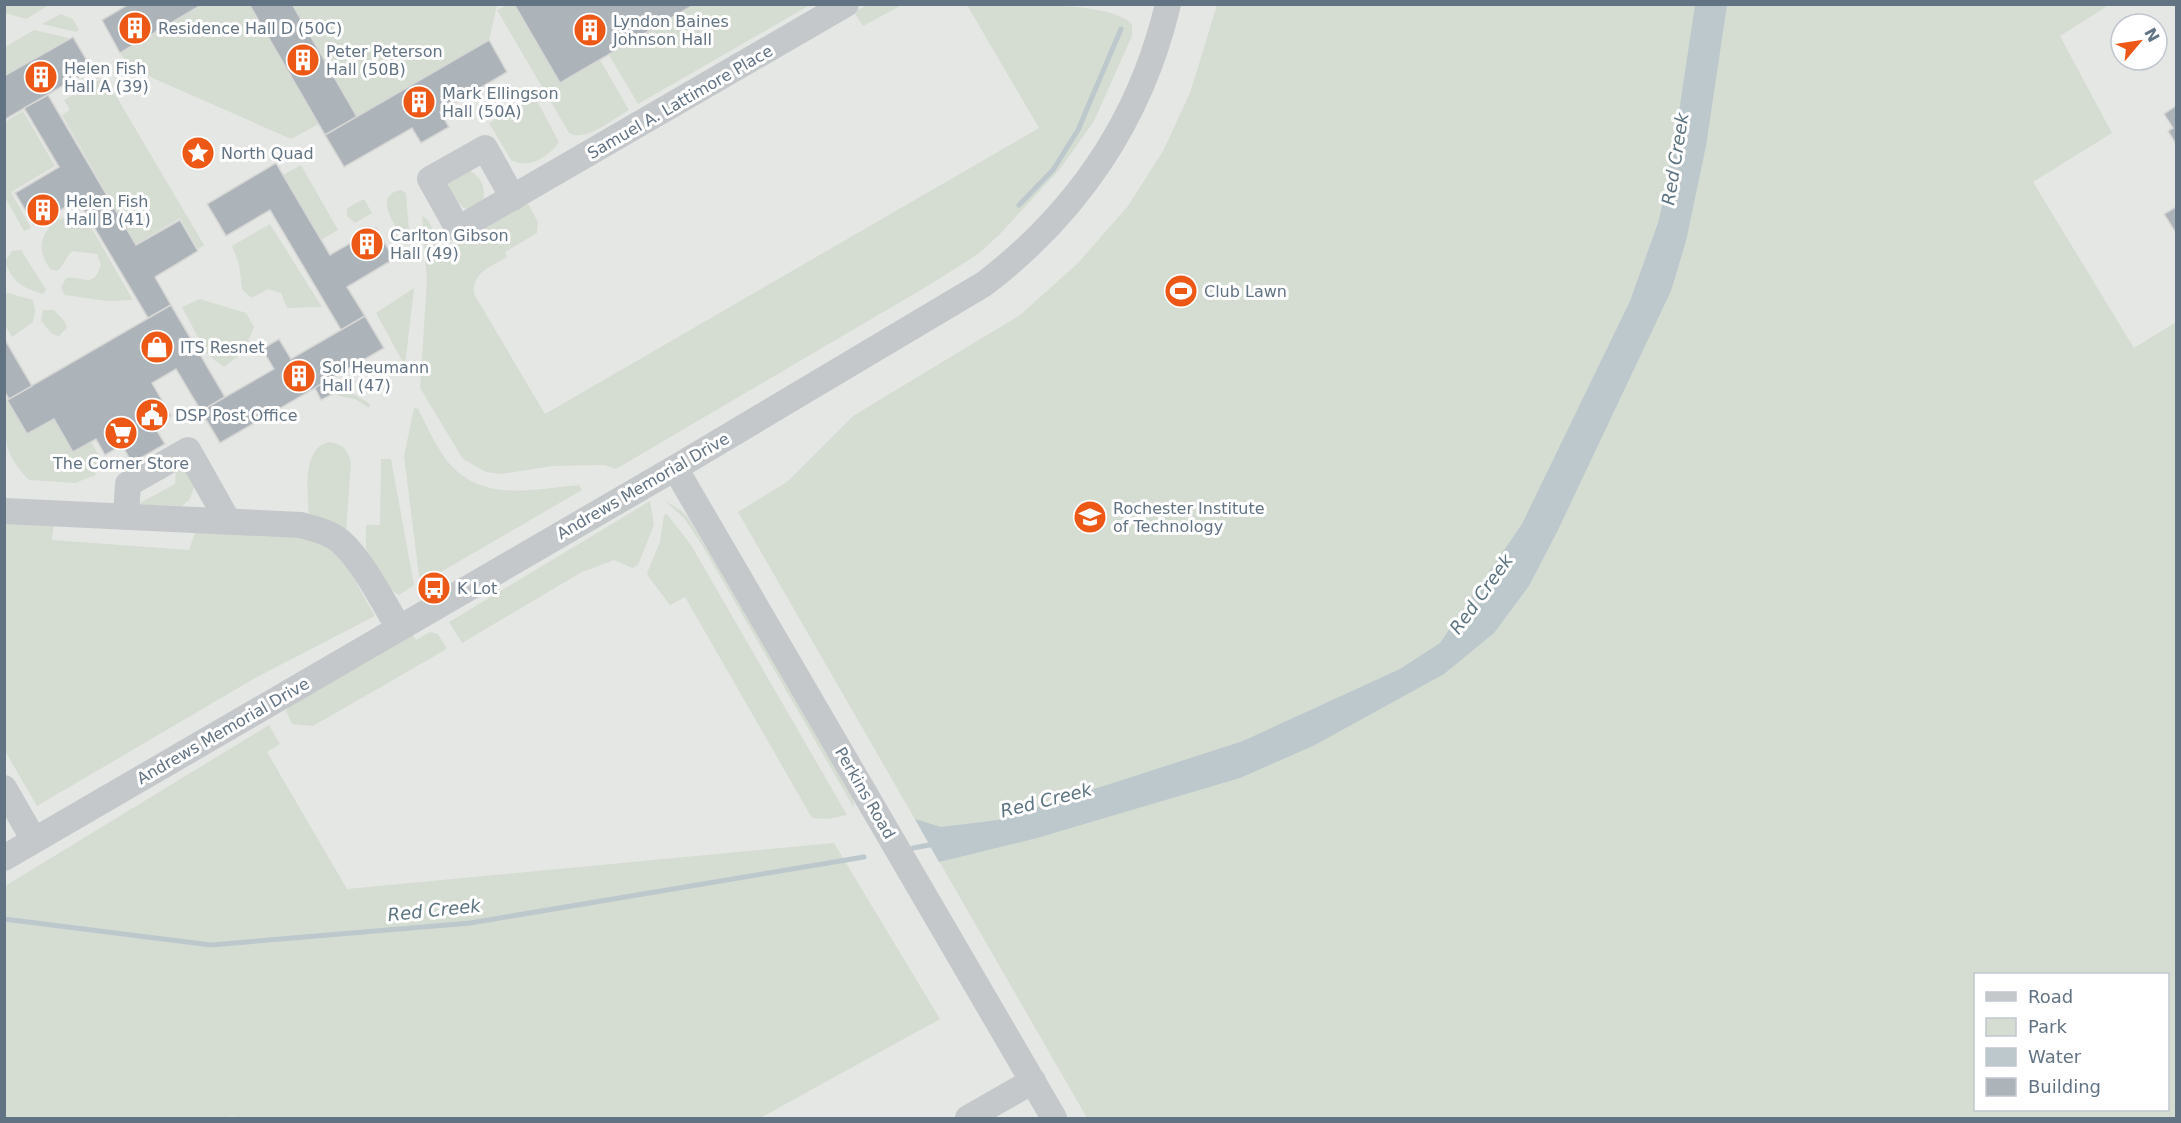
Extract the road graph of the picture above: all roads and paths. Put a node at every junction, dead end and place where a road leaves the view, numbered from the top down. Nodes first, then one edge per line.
1 (846, 4) edge
2 (1164, 6) edge
3 (513, 198) dead end
4 (675, 468) junction
5 (4, 511) edge
6 (126, 515) junction
7 (228, 521) junction
8 (399, 628) junction
9 (4, 788) edge
10 (34, 840) junction
11 (4, 858) edge
12 (1033, 1081) junction
13 (976, 1117) edge
14 (1054, 1119) edge

1 - 3 street, Samuel A. Lattimore Place
2 - 4 street, Andrews Memorial Drive
4 - 8 street, Andrews Memorial Drive
4 - 12 street, Perkins Road
5 - 6 street
6 - 7 street
6 - 7 street
7 - 8 street
8 - 10 street, Andrews Memorial Drive
9 - 10 street
10 - 11 street, Andrews Memorial Drive
12 - 13 street
12 - 14 street, Perkins Road

